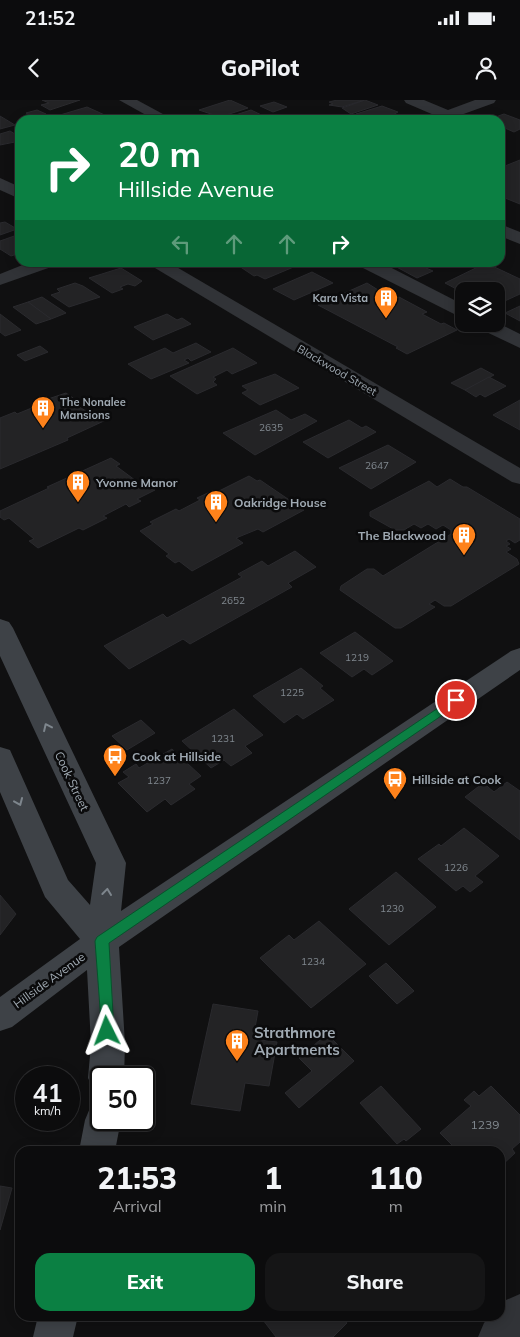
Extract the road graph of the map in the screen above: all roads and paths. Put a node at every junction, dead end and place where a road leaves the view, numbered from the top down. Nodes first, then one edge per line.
1 (126, 100) edge
2 (411, 100) edge
3 (489, 100) edge
4 (157, 115) edge
5 (448, 115) joint
6 (0, 183) edge
7 (15, 191) edge
8 (505, 232) edge
9 (520, 238) edge
10 (35, 267) edge
11 (163, 267) edge
12 (375, 267) edge
13 (0, 280) edge
14 (455, 308) edge
15 (500, 332) edge
16 (520, 342) edge
17 (520, 477) edge
18 (0, 628) edge
19 (520, 657) edge
20 (0, 758) edge
21 (102, 941) junction
22 (0, 1016) edge
23 (107, 1066) edge
24 (101, 1131) edge
25 (98, 1146) edge
26 (520, 1314) edge
27 (57, 1321) edge
28 (53, 1337) edge
29 (498, 1337) edge

1 - 4 street
2 - 5 street
3 - 5 street
6 - 7 street
8 - 9 street
10 - 13 street
11 - 17 street, Blackwood Street
12 - 14 street
15 - 16 street
21 -> 18 main road, Cook Street
19 - 21 main road, Hillside Avenue
20 -> 21 main road
21 - 22 main road, Hillside Avenue
21 - 23 main road, Cook Street
24 - 25 main road
26 - 29 street
27 - 28 main road

